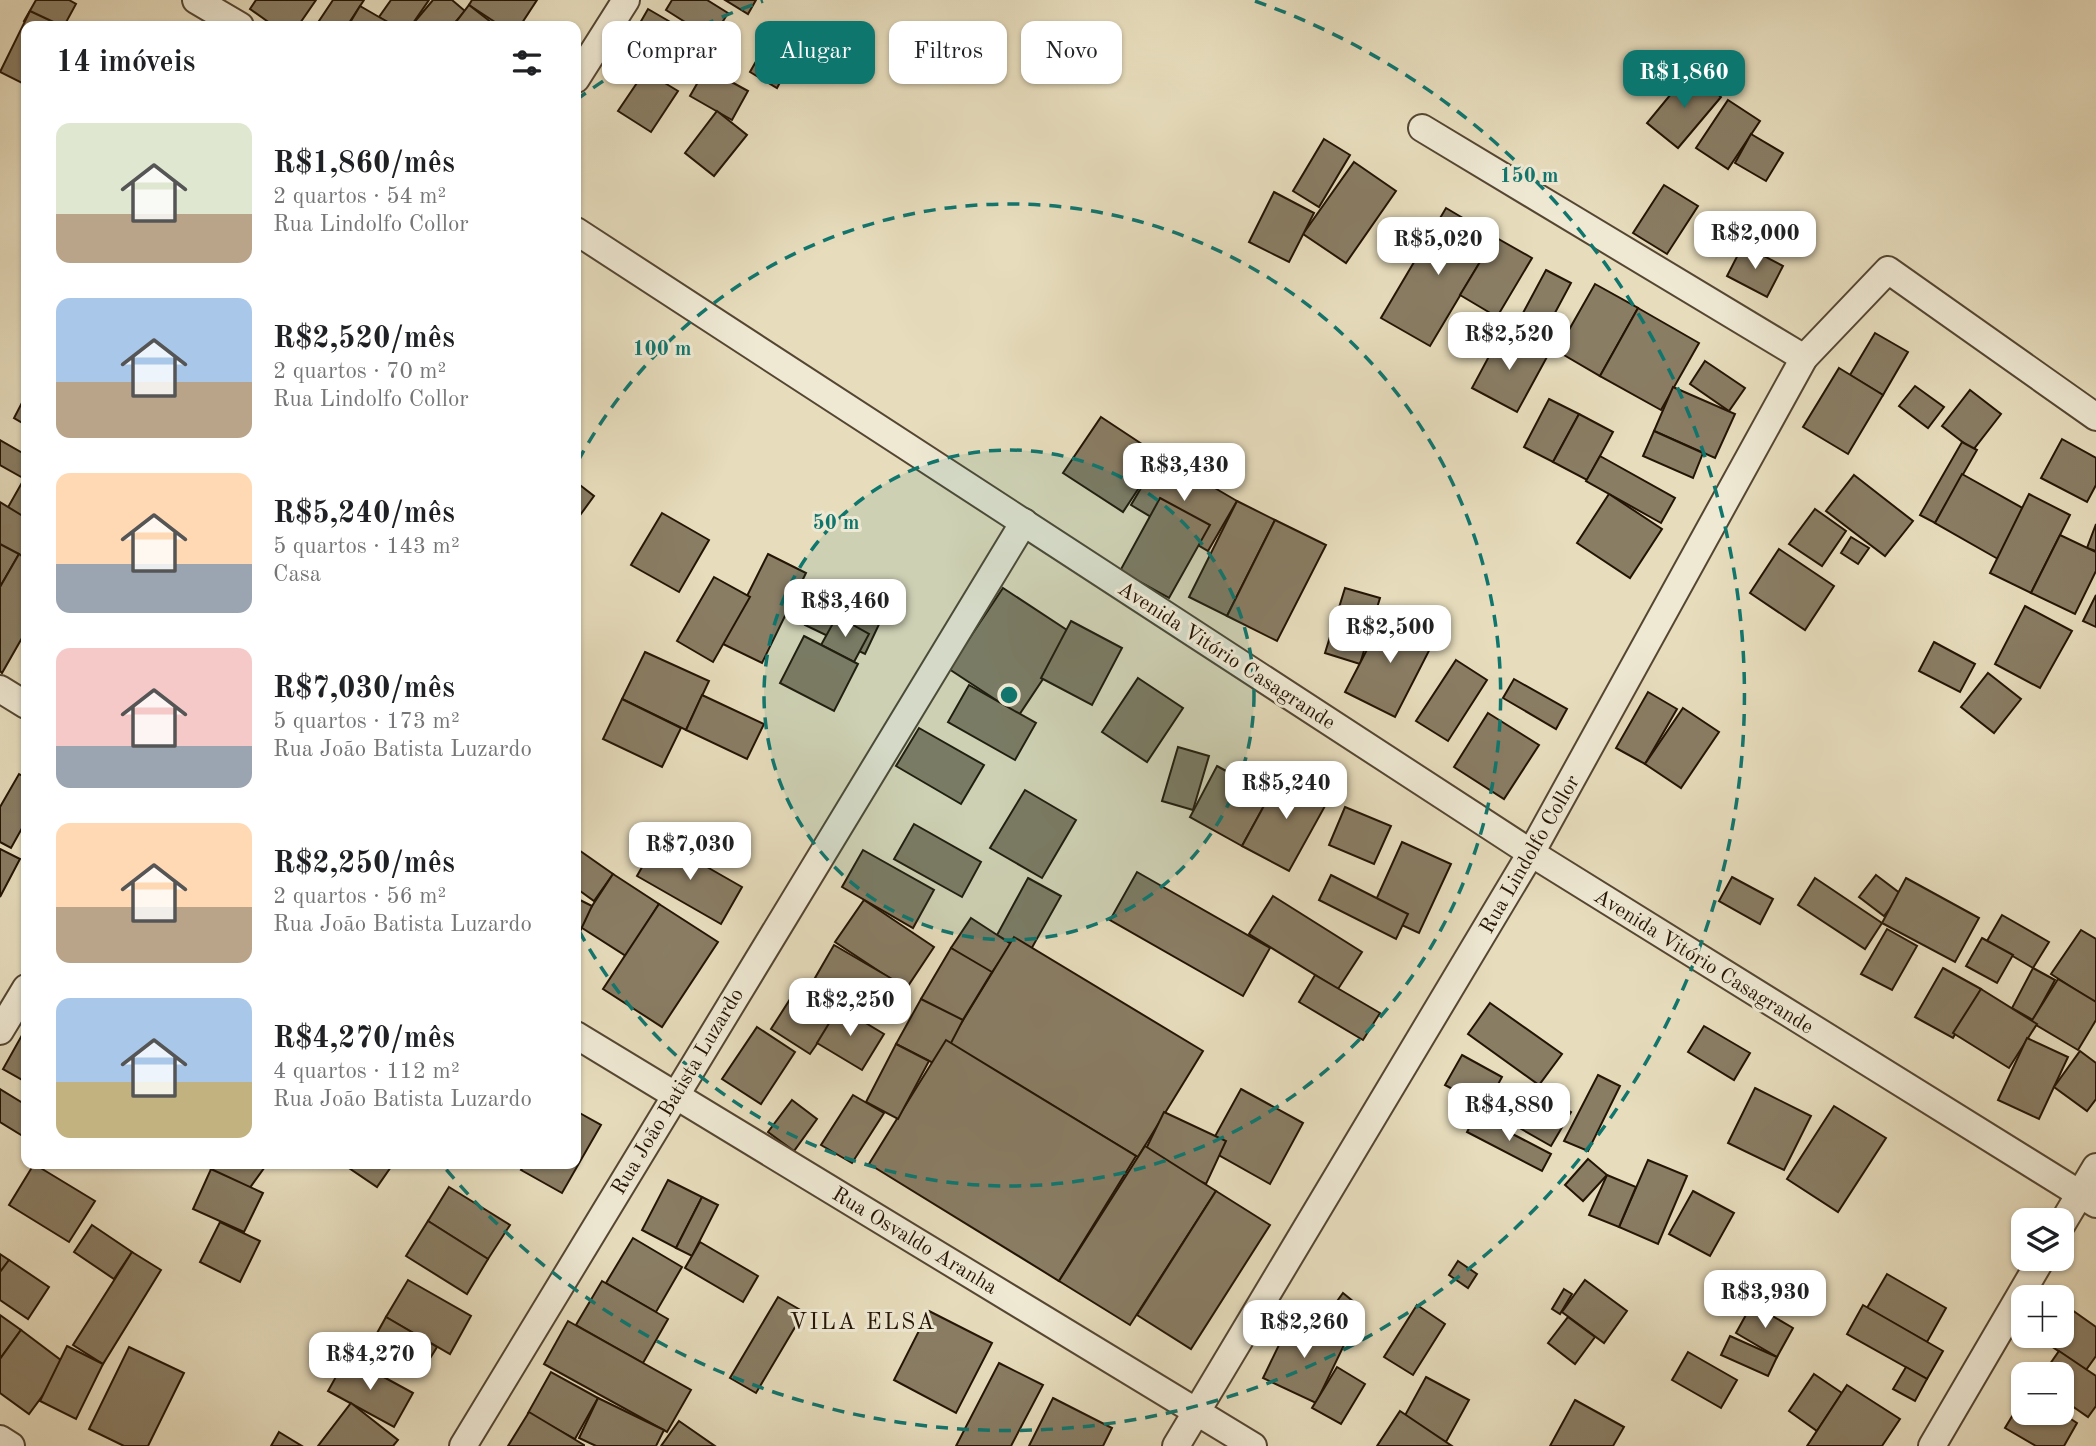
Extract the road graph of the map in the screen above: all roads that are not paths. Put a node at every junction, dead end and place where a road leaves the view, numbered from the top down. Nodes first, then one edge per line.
1 (196, 0) edge
2 (626, 0) edge
3 (232, 21) edge
4 (581, 71) edge
5 (1422, 128) dead end
6 (581, 234) edge
7 (1804, 358) junction
8 (2096, 417) edge
9 (1024, 522) junction
10 (0, 689) edge
11 (21, 702) edge
12 (1531, 853) junction
13 (21, 996) edge
14 (0, 1031) edge
15 (581, 1038) edge
16 (675, 1095) junction
17 (2096, 1167) edge
18 (2088, 1199) edge
19 (2074, 1212) edge
20 (2034, 1271) edge
21 (1197, 1412) junction
22 (0, 1439) edge
23 (11, 1446) edge
24 (463, 1446) edge
25 (1176, 1446) edge
26 (1253, 1446) edge
27 (1932, 1446) edge

1 - 3 street
2 - 4 street
5 - 7 street
6 - 9 street, Avenida Vitório Casagrande
7 - 8 street, Rua Lindolfo Collor
7 - 12 street, Rua Lindolfo Collor
9 - 12 street, Avenida Vitório Casagrande
9 - 16 street, Rua João Batista Luzardo
10 - 11 street
12 - 18 street, Avenida Vitório Casagrande
12 - 21 street, Rua Lindolfo Collor
13 - 14 street
15 - 16 street, Rua Osvaldo Aranha
16 - 21 street, Rua Osvaldo Aranha
16 - 24 street, Rua João Batista Luzardo
17 - 18 street
18 - 19 street
20 - 27 street
21 - 25 street, Rua Lindolfo Collor
21 - 26 street, Rua Osvaldo Aranha
22 - 23 street

